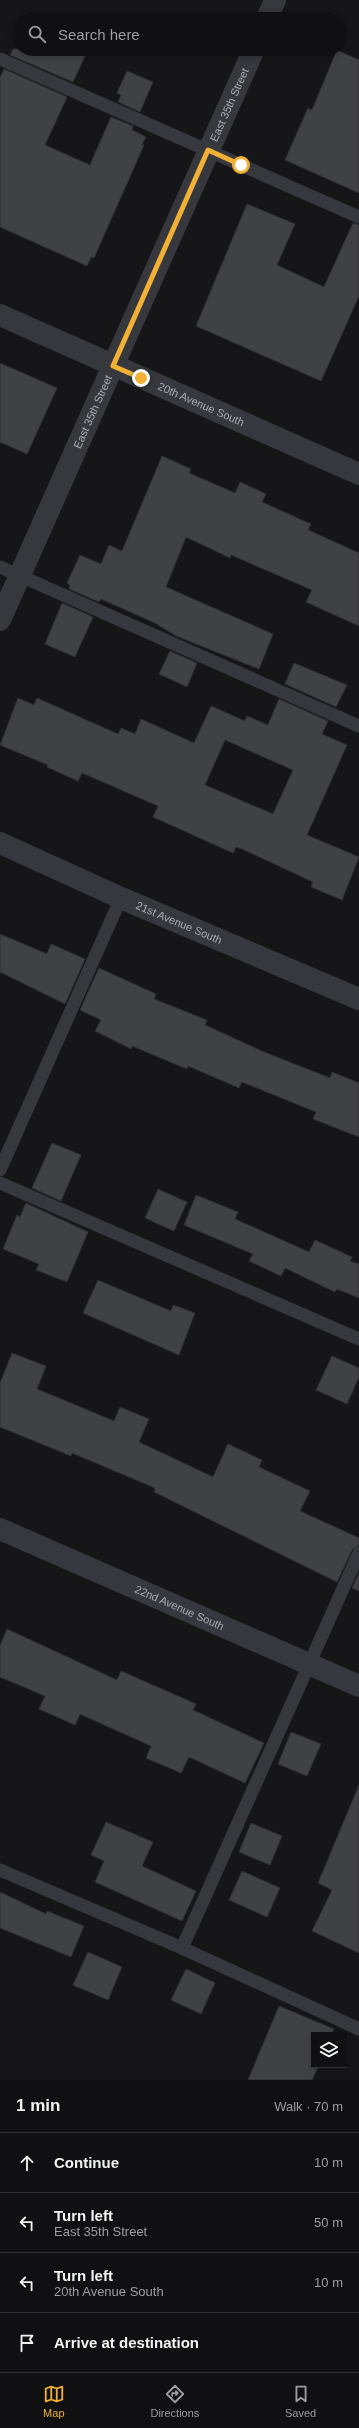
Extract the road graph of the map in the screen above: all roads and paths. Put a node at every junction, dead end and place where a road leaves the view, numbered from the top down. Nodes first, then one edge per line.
1 (276, 0) edge
2 (270, 12) edge
3 (251, 56) edge
4 (0, 59) edge
5 (208, 150) junction
6 (359, 217) edge
7 (0, 315) edge
8 (113, 366) junction
9 (359, 474) edge
10 (0, 567) edge
11 (20, 576) junction
12 (0, 620) edge
13 (359, 726) edge
14 (0, 843) edge
15 (121, 898) junction
16 (359, 998) edge
17 (0, 1170) edge
18 (0, 1183) edge
19 (359, 1339) edge
20 (0, 1529) edge
21 (359, 1553) edge
22 (310, 1663) junction
23 (359, 1686) edge
24 (0, 1870) edge
25 (182, 1948) junction
26 (359, 2029) edge

1 - 2 street
3 - 5 street, East 35th Street
4 - 5 lane
5 - 6 lane
5 - 8 street, East 35th Street
7 - 8 street, 20th Avenue South
8 - 9 street, 20th Avenue South
8 - 11 street, East 35th Street
10 - 11 lane
11 - 12 street, East 35th Street
11 - 13 lane
14 - 15 street, 21st Avenue South
15 - 16 street, 21st Avenue South
15 - 17 lane
18 - 19 lane
20 - 22 street, 22nd Avenue South
21 - 22 lane
22 - 23 street, 22nd Avenue South
22 - 25 lane
24 - 25 lane
25 - 26 lane

